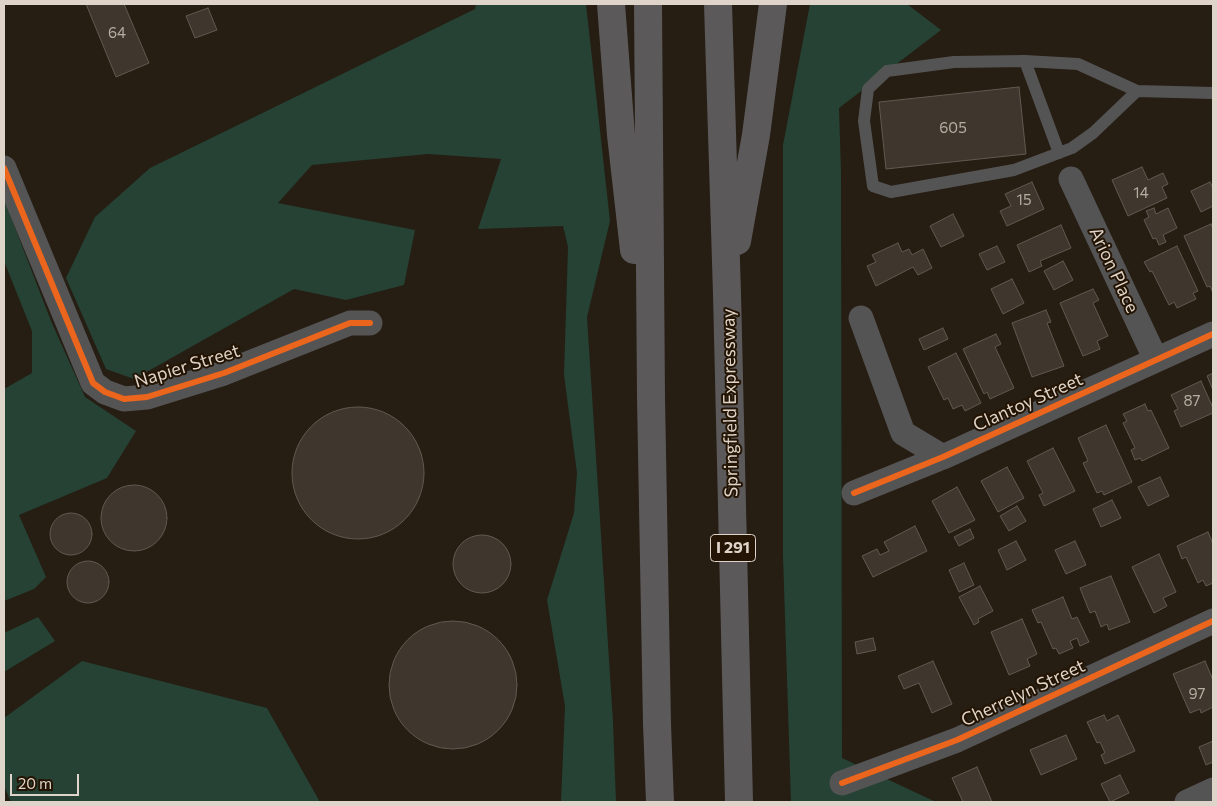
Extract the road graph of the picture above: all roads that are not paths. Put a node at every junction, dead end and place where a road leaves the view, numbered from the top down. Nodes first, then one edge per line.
1 (611, 4) edge
2 (648, 4) edge
3 (718, 4) edge
4 (773, 4) edge
5 (1025, 61) junction
6 (1137, 91) junction
7 (1213, 93) edge
8 (1059, 153) junction
9 (4, 168) edge
10 (1071, 179) dead end
11 (728, 294) junction
12 (861, 318) dead end
13 (370, 323) dead end
14 (1213, 334) edge
15 (1156, 360) junction
16 (651, 398) junction
17 (943, 457) junction
18 (854, 493) dead end
19 (1213, 621) edge
20 (842, 783) dead end
21 (1213, 790) edge
22 (660, 802) edge
23 (739, 802) edge
24 (1187, 802) edge

1 - 16 highway
2 - 16 highway
3 - 11 highway, Springfield Expressway / I 291
4 - 11 highway
5 - 6 lane
5 - 8 lane
5 - 8 lane
6 - 7 lane
6 - 8 lane
9 - 13 street, Napier Street
10 - 15 street, Arion Place
11 - 23 highway, Springfield Expressway / I 291
12 - 17 street
14 - 15 street, Clantoy Street
15 - 17 street, Clantoy Street
16 - 22 highway
17 - 18 street, Clantoy Street
19 - 20 street, Cherrelyn Street
21 - 24 street

